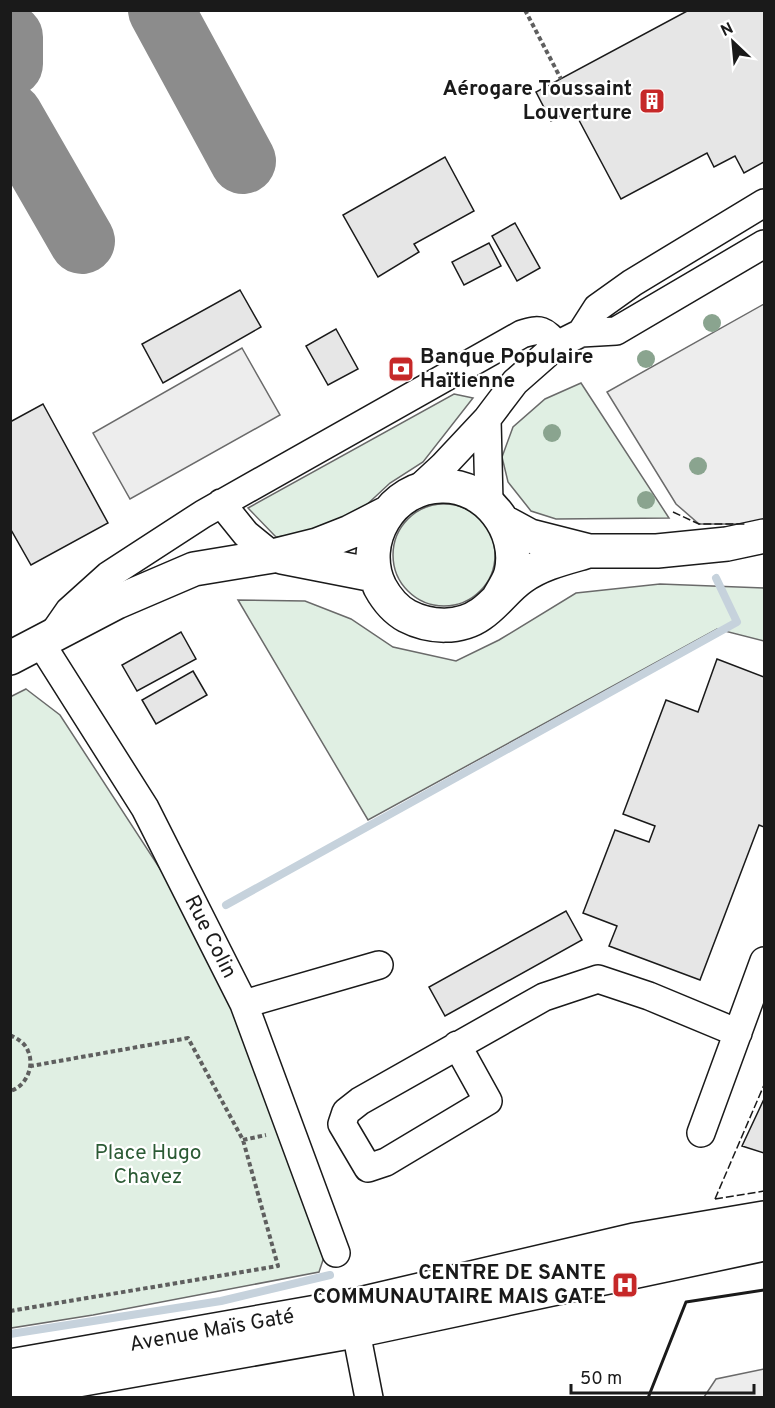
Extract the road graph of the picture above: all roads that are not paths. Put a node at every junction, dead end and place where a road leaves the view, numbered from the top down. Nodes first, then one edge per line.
1 (765, 203) edge
2 (765, 244) edge
3 (581, 333) junction
4 (557, 345) junction
5 (487, 418) junction
6 (416, 491) junction
7 (221, 503) junction
8 (496, 512) junction
9 (387, 513) junction
10 (765, 536) edge
11 (589, 551) junction
12 (273, 556) junction
13 (374, 575) junction
14 (499, 597) junction
15 (46, 638) junction
16 (10, 658) edge
17 (765, 961) edge
18 (379, 965) dead end
19 (244, 1004) junction
20 (738, 1033) junction
21 (457, 1045) junction
22 (701, 1133) dead end
23 (765, 1218) edge
24 (765, 1244) edge
25 (336, 1252) dead end
26 (353, 1319) junction
27 (10, 1366) edge
28 (10, 1392) edge
29 (369, 1398) edge

1 - 3 street
2 - 3 street
3 - 4 street
4 - 5 street
4 - 7 street
5 - 6 street
5 - 8 street
6 - 8 main road
6 - 9 main road
7 - 12 street
7 - 15 street
8 - 11 main road
8 - 14 main road
9 - 12 main road
9 - 13 main road
10 - 11 main road
11 - 14 main road
12 - 13 main road
12 - 15 main road
13 - 14 main road
15 - 16 main road
15 - 19 street, Rue Colin
17 - 20 street
18 - 19 street
19 - 25 street, Rue Colin
20 - 21 street
20 - 22 street
21 - 21 street
23 - 26 main road, Avenue Maïs Gaté
24 - 26 main road, Avenue Maïs Gaté
26 - 27 main road, Avenue Maïs Gaté
26 - 28 main road, Avenue Maïs Gaté
26 - 29 street

